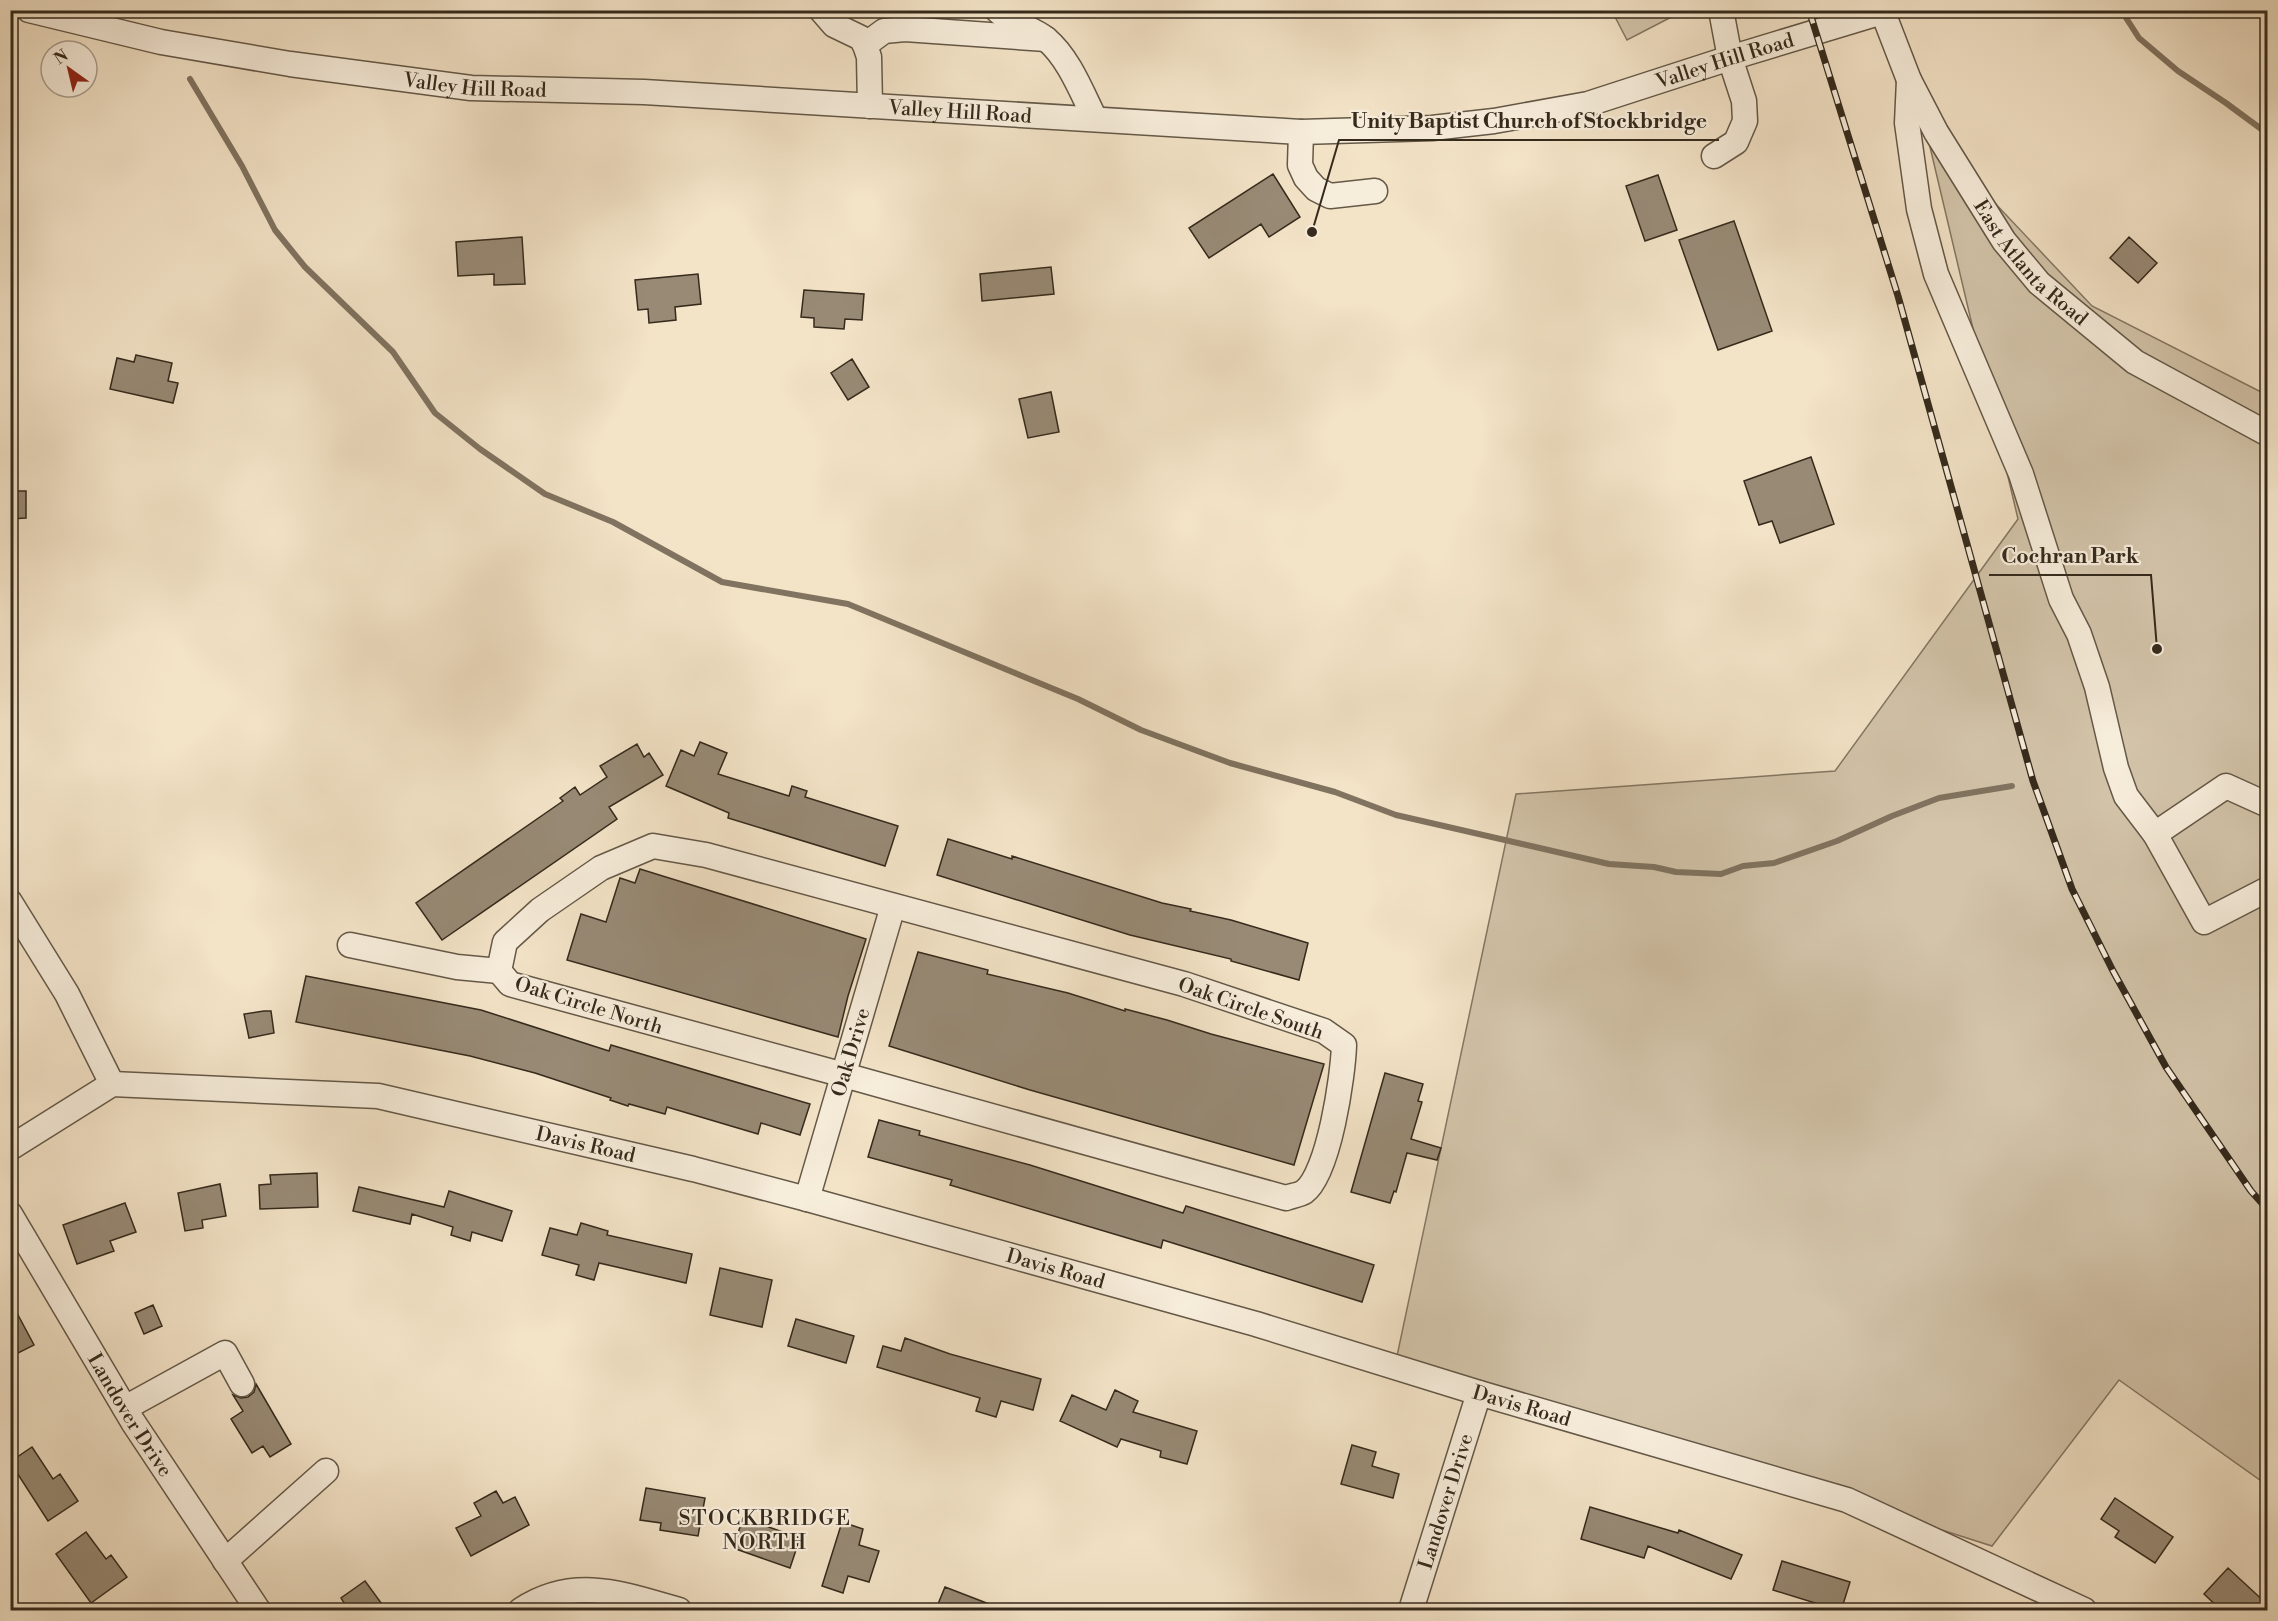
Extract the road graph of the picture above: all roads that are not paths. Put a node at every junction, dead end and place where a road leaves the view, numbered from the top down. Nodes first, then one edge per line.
1 (29, 10) edge
2 (821, 10) edge
3 (997, 10) edge
4 (1721, 10) edge
5 (1882, 11) edge
6 (1046, 39) junction
7 (865, 45) junction
8 (1730, 58) junction
9 (1909, 80) junction
10 (870, 106) junction
11 (1095, 119) junction
12 (1301, 132) junction
13 (1714, 156) dead end
14 (1375, 191) dead end
15 (2268, 434) edge
16 (2268, 805) edge
17 (2155, 834) junction
18 (2268, 889) edge
19 (10, 902) edge
20 (893, 906) junction
21 (351, 945) dead end
22 (499, 971) junction
23 (844, 1075) junction
24 (112, 1084) junction
25 (10, 1148) edge
26 (807, 1199) junction
27 (10, 1214) edge
28 (242, 1384) dead end
29 (1479, 1393) junction
30 (125, 1408) junction
31 (326, 1471) dead end
32 (225, 1562) junction
33 (258, 1611) edge
34 (520, 1611) edge
35 (679, 1611) edge
36 (1411, 1611) edge
37 (2084, 1611) edge

1 - 10 street, Valley Hill Road
2 - 7 street
3 - 6 street
4 - 8 street
5 - 8 street, Valley Hill Road
5 - 9 street, East Atlanta Road
6 - 7 street
6 - 11 street
7 - 10 street
8 - 12 street, Valley Hill Road
8 - 13 street
9 - 15 street, East Atlanta Road
9 - 17 street
10 - 11 street, Valley Hill Road
11 - 12 street, Valley Hill Road
12 - 14 street
16 - 17 street
17 - 18 street
19 - 24 street
20 - 22 street, Oak Circle North
20 - 23 street, Oak Drive
20 - 23 street, Oak Circle South
21 - 22 street
22 - 23 street, Oak Circle North
23 - 26 street, Oak Drive
24 - 25 street
24 - 26 street, Davis Road
26 - 29 street, Davis Road
27 - 30 street, Landover Drive
28 - 30 street
29 - 36 street, Landover Drive
29 - 37 street, Davis Road
30 - 32 street, Landover Drive
31 - 32 street
32 - 33 street, Landover Drive
34 - 35 street

